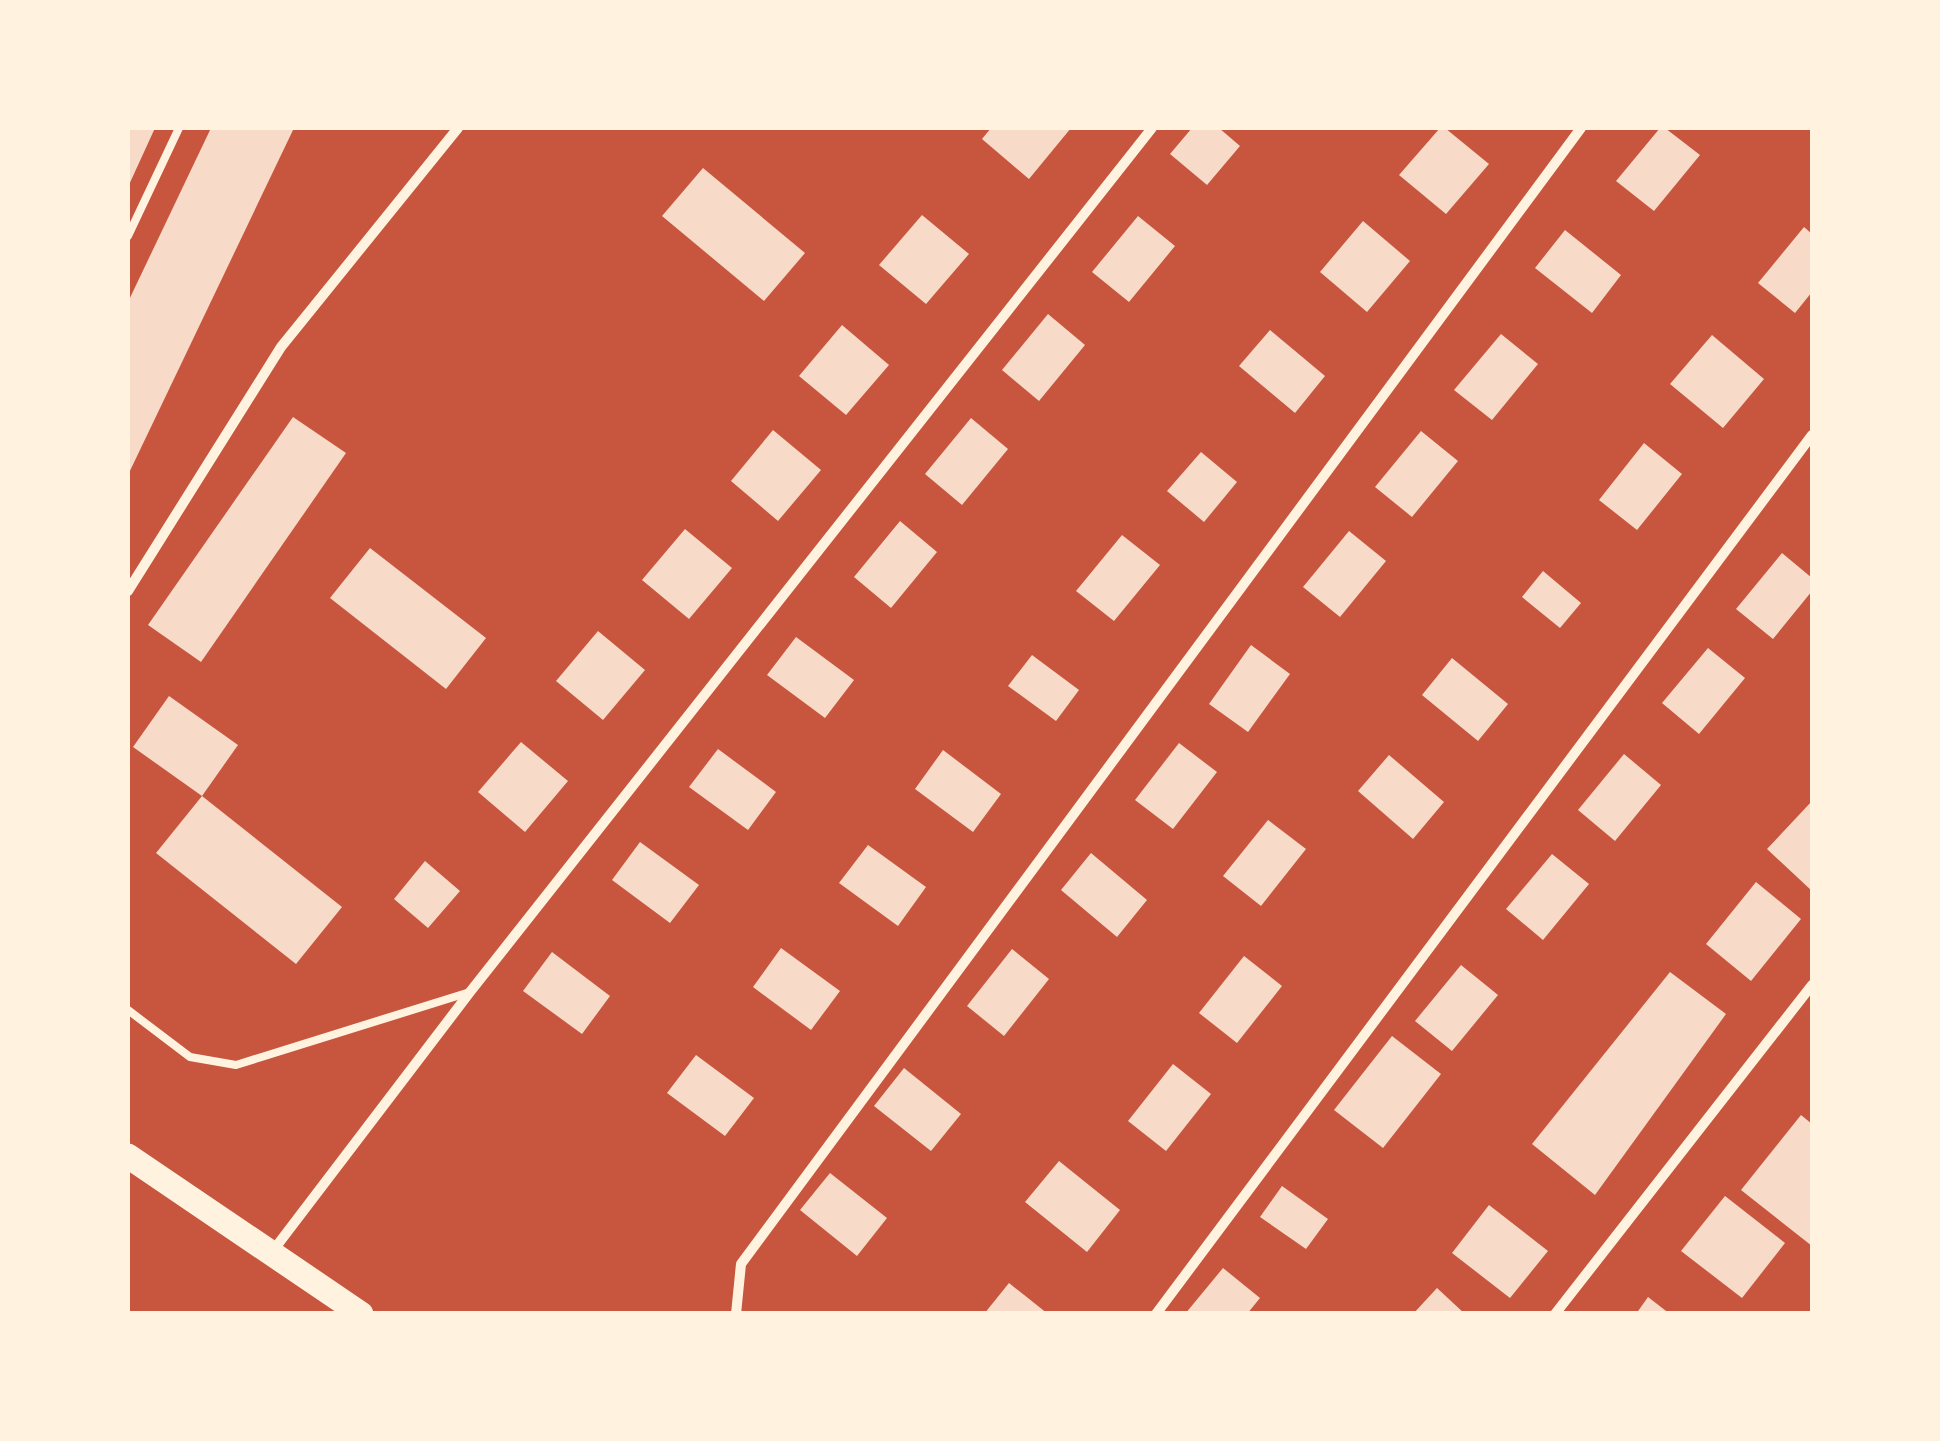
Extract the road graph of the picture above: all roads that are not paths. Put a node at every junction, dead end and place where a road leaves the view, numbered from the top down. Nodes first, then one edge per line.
1 (179, 128) edge
2 (458, 128) edge
3 (1152, 128) edge
4 (1581, 128) edge
5 (128, 236) edge
6 (1812, 435) edge
7 (128, 591) edge
8 (1812, 985) edge
9 (470, 992) junction
10 (128, 1010) edge
11 (128, 1156) edge
12 (272, 1253) junction
13 (361, 1314) edge
14 (736, 1314) edge
15 (1156, 1314) edge
16 (1556, 1314) edge

1 - 5 lane
2 - 7 street
3 - 9 street
4 - 14 street
6 - 15 street
8 - 16 street
9 - 10 lane
9 - 12 street
11 - 12 main road
12 - 13 main road

